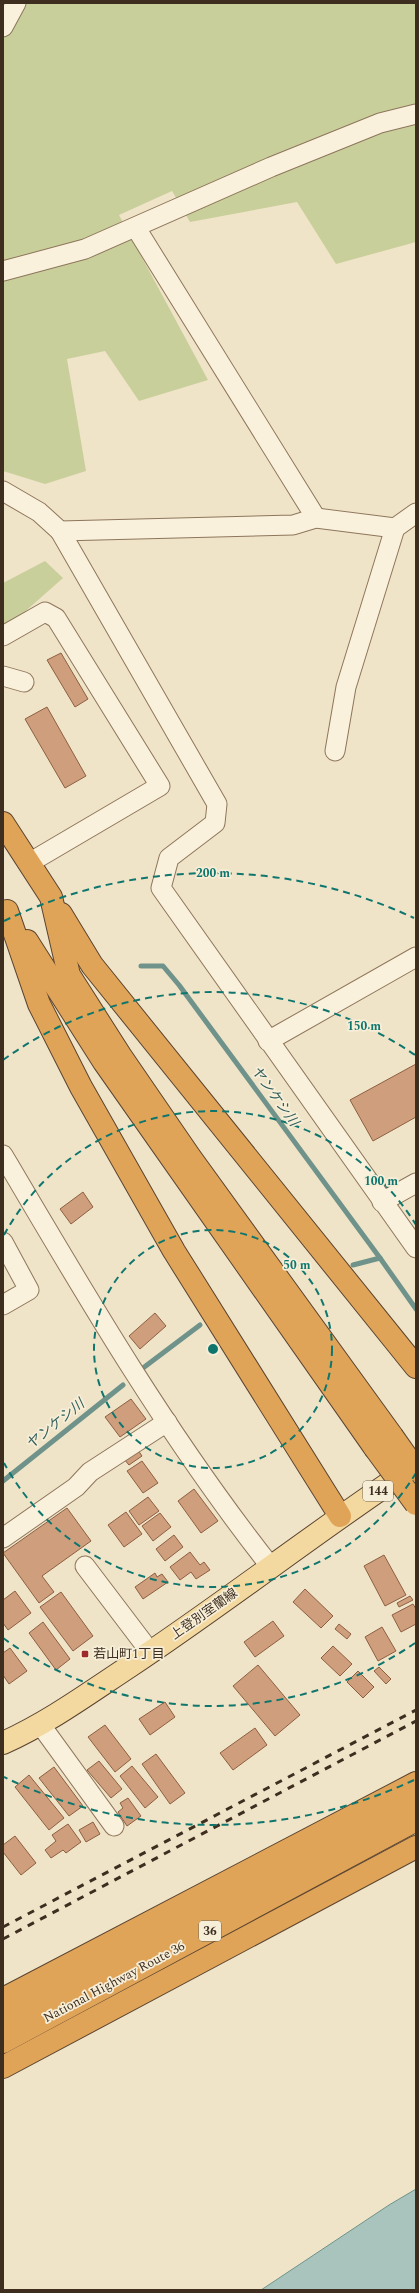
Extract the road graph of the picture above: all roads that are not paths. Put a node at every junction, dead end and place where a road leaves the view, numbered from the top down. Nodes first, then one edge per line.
1 (16, 3) edge
2 (3, 27) edge
3 (416, 114) edge
4 (136, 228) junction
5 (3, 271) edge
6 (3, 491) edge
7 (416, 513) edge
8 (316, 518) junction
9 (395, 528) junction
10 (60, 531) junction
11 (3, 636) edge
12 (3, 676) edge
13 (24, 682) dead end
14 (335, 752) dead end
15 (3, 823) edge
16 (29, 863) junction
17 (51, 897) junction
18 (5, 906) edge
19 (416, 957) edge
20 (268, 1041) junction
21 (3, 1155) edge
22 (416, 1183) edge
23 (382, 1202) junction
24 (3, 1242) edge
25 (416, 1248) edge
26 (3, 1305) edge
27 (416, 1367) edge
28 (167, 1422) junction
29 (383, 1442) junction
30 (416, 1466) edge
31 (416, 1470) edge
32 (416, 1504) edge
33 (340, 1516) junction
34 (3, 1538) edge
35 (85, 1566) dead end
36 (271, 1567) junction
37 (150, 1653) junction
38 (40, 1724) junction
39 (3, 1743) edge
40 (416, 1783) edge
41 (416, 1799) edge
42 (416, 1820) edge
43 (114, 1826) dead end
44 (416, 1847) edge
45 (3, 1998) edge
46 (3, 2021) edge
47 (3, 2042) edge
48 (3, 2067) edge

1 - 2 street
3 - 4 street
4 - 5 street
4 - 8 street
6 - 10 street
7 - 9 street
8 - 9 street
8 - 10 street
9 - 14 street
10 - 20 street
11 - 16 street
12 - 13 street
15 - 16 highway
16 - 17 highway
17 - 27 highway
17 - 29 highway
18 - 29 highway
18 - 33 highway
19 - 20 street
20 - 23 street
21 - 28 street
22 - 23 street
23 - 25 street
24 - 26 street
28 - 34 street
28 - 36 street
29 - 31 highway, bridge
29 - 32 highway, bridge
30 - 33 main road, 144
33 - 36 main road, 上登別室蘭線
35 - 37 street
36 - 37 main road, 上登別室蘭線
37 - 38 main road, 上登別室蘭線
38 - 39 main road, 上登別室蘭線
38 - 43 street
40 - 45 highway
41 - 46 highway
42 - 47 highway, National Highway Route 36 / 36
44 - 48 highway

